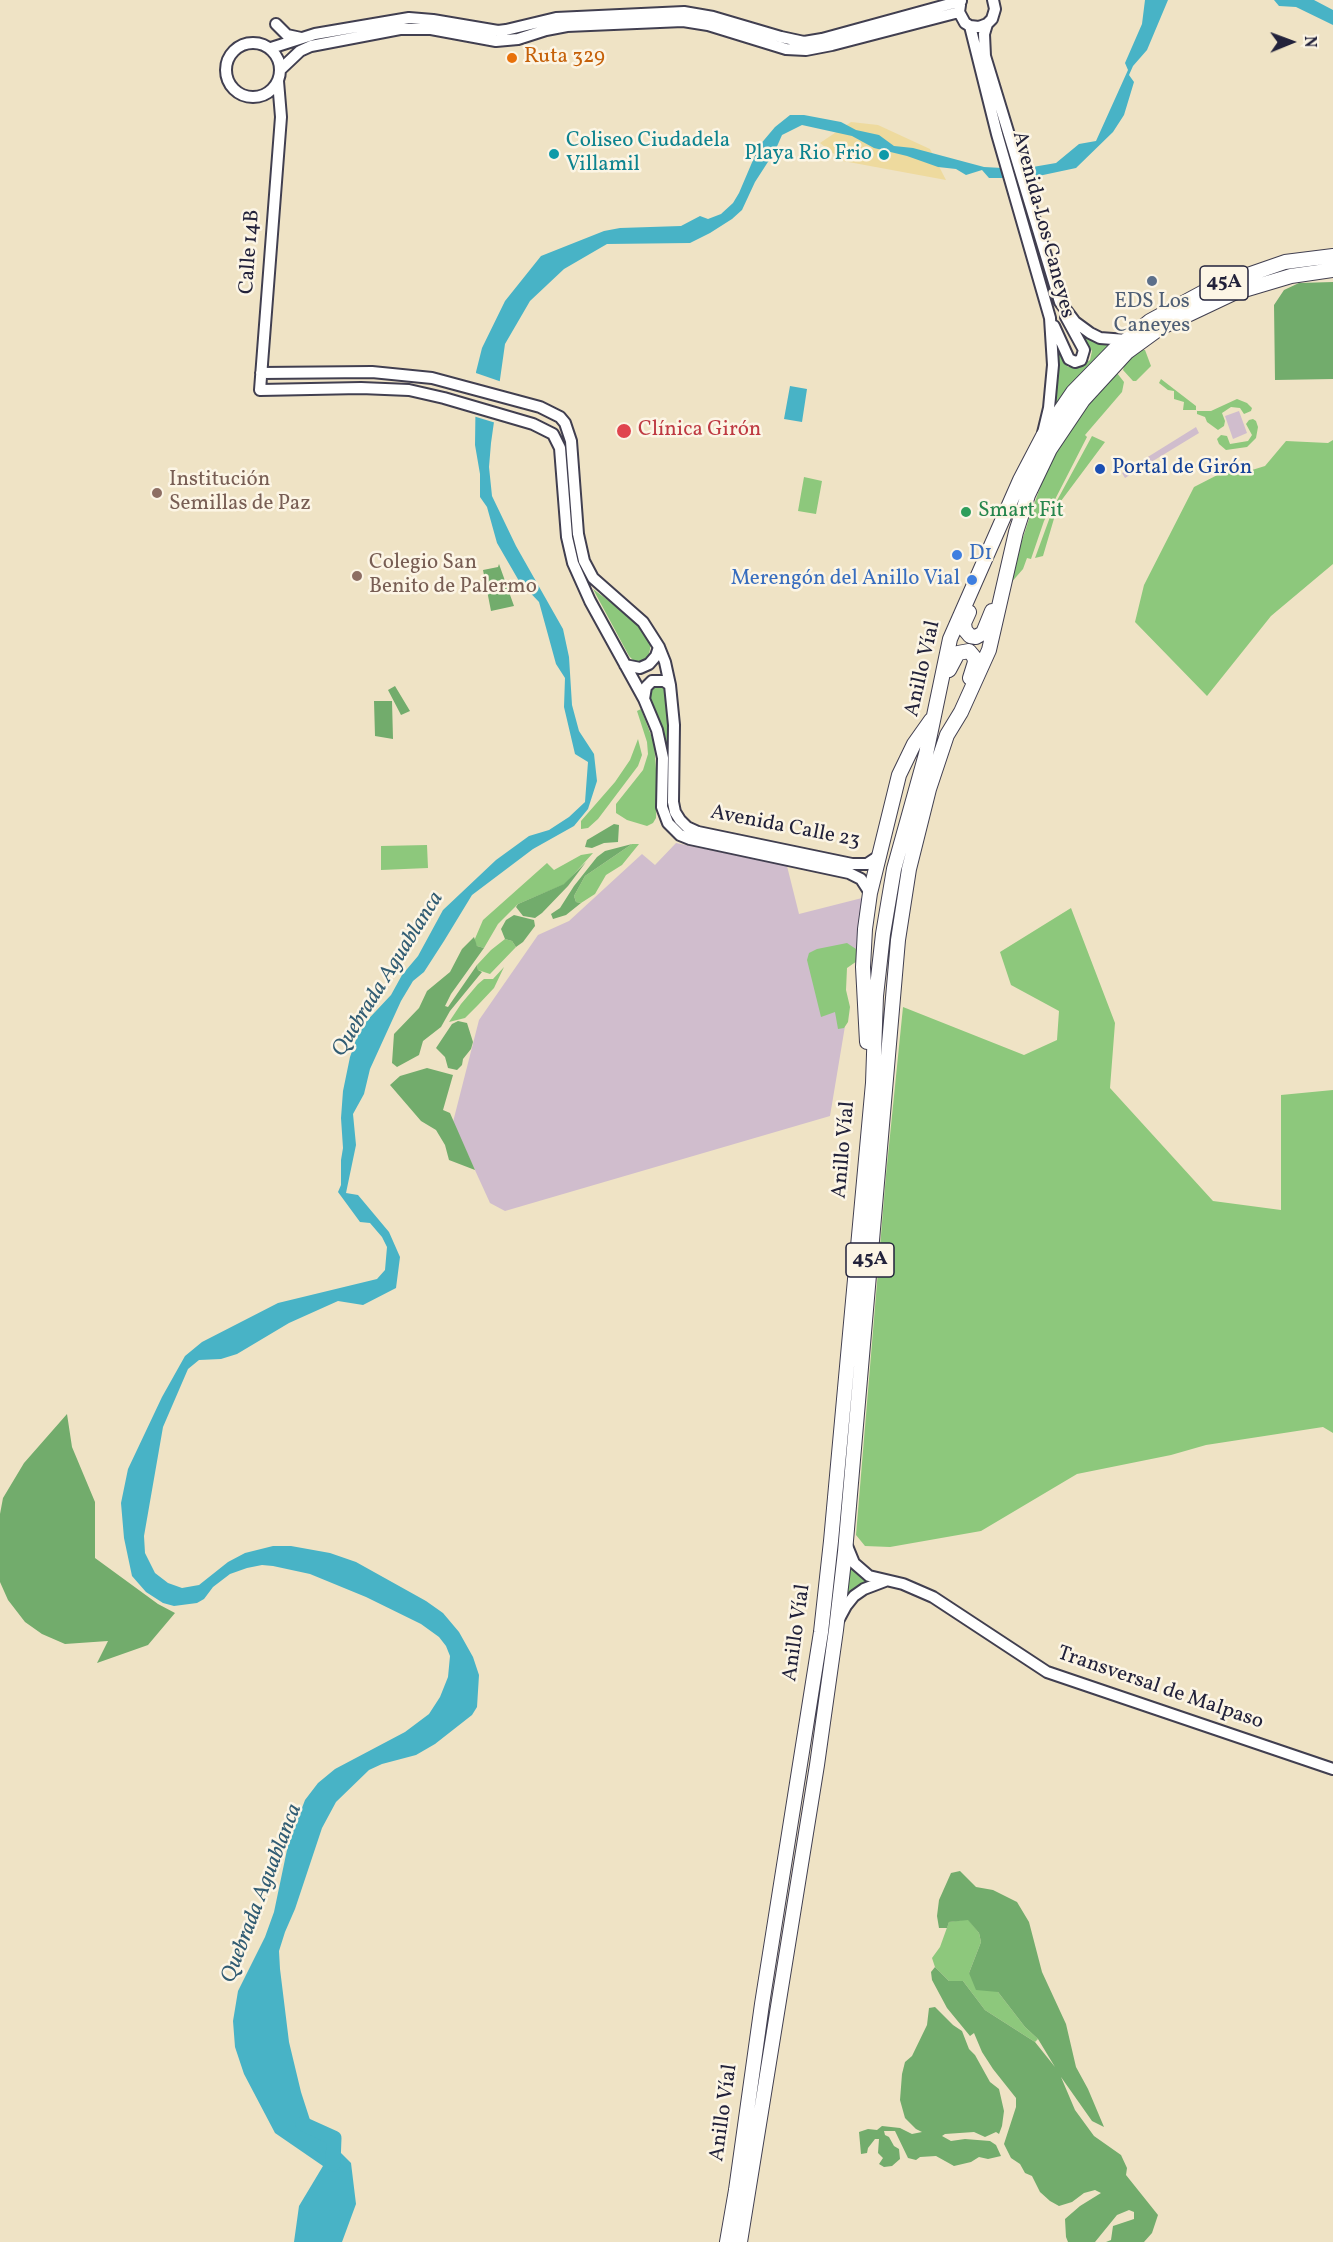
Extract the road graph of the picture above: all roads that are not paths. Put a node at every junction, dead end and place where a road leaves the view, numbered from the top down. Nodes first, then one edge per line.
1 (993, 0) edge
2 (960, 4) edge
3 (276, 24) dead end
4 (987, 24) junction
5 (970, 26) junction
6 (301, 38) junction
7 (271, 48) junction
8 (281, 69) junction
9 (278, 81) junction
10 (260, 96) junction
11 (280, 117) junction
12 (1005, 146) junction
13 (1017, 186) junction
14 (1333, 256) edge
15 (1333, 270) edge
16 (1060, 302) junction
17 (1050, 318) junction
18 (1126, 340) junction
19 (261, 373) junction
20 (260, 390) joint
21 (1043, 436) junction
22 (983, 564) junction
23 (1006, 572) junction
24 (659, 647) junction
25 (625, 665) junction
26 (670, 685) junction
27 (644, 699) junction
28 (936, 710) junction
29 (961, 712) junction
30 (879, 856) junction
31 (870, 893) junction
32 (873, 1083) junction
33 (846, 1540) junction
34 (888, 1581) junction
35 (836, 1630) junction
36 (1333, 1769) edge
37 (727, 2242) edge
38 (740, 2242) edge

1 - 4 street, Avenida Los Caneyes
2 - 5 street
2 - 6 street
2 - 8 street
3 - 6 street
4 - 5 street
4 - 12 street, Avenida Los Caneyes
5 - 12 street, Avenida Los Caneyes
6 - 7 street
7 - 8 street
7 - 10 street
8 - 9 street
9 - 10 street
9 - 11 street, Calle 14B
10 - 11 street
11 - 19 street, Calle 14B
12 - 13 street, Avenida Los Caneyes
13 - 16 street, Avenida Los Caneyes
13 - 17 street, Avenida Los Caneyes
14 - 18 highway, Anillo Víal / 45A
15 - 23 highway, Anillo Víal / 45A
16 - 17 street
16 - 18 street, Avenida Los Caneyes
17 - 21 street, Avenida Los Caneyes
18 - 21 highway, Anillo Víal / 45A
19 - 20 street, Calle 14B
19 - 24 street, Avenida Calle 23
20 - 25 street, Avenida Calle 23
21 - 22 highway, Anillo Víal / 45A
22 - 23 highway
22 - 28 highway, Anillo Víal / 45A
23 - 29 highway, Anillo Víal / 45A
24 - 25 street
24 - 26 street, Avenida Calle 23
25 - 27 street, Avenida Calle 23
26 - 27 street
26 - 30 street, Avenida Calle 23
27 - 31 street, Avenida Calle 23
28 - 29 highway
28 - 30 highway
28 - 32 highway, Anillo Víal / 45A
29 - 33 highway, Anillo Víal / 45A
30 - 31 highway
31 - 32 highway
32 - 37 highway, Anillo Víal / 45A
33 - 34 street, Transversal de Malpaso
33 - 35 highway, Anillo Víal / 45A
34 - 35 street
34 - 36 street, Transversal de Malpaso
35 - 38 highway, Anillo Víal / 45A

